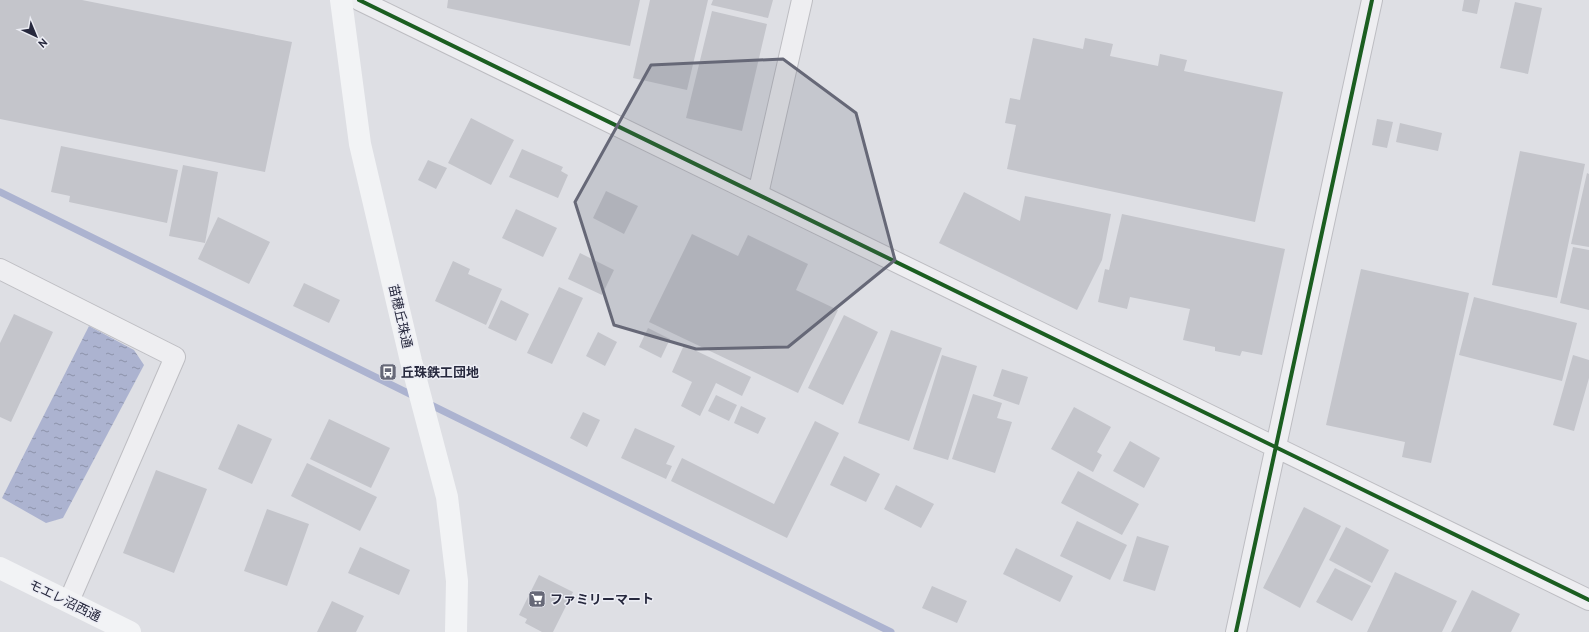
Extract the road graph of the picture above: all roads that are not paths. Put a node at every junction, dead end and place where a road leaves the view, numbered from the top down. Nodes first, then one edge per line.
1 (341, 0) edge
2 (359, 0) edge
3 (802, 0) edge
4 (1372, 0) edge
5 (758, 194) junction
6 (0, 269) edge
7 (1275, 448) junction
8 (0, 568) edge
9 (1589, 600) edge
10 (69, 601) junction
11 (130, 632) edge
12 (456, 632) edge
13 (1236, 632) edge

1 - 12 street, 苗穂丘珠通
2 - 5 street
3 - 5 street
4 - 7 street
5 - 7 street
6 - 10 street
7 - 9 street
7 - 13 street
8 - 10 street, モエレ沼西通
10 - 11 street, モエレ沼西通

